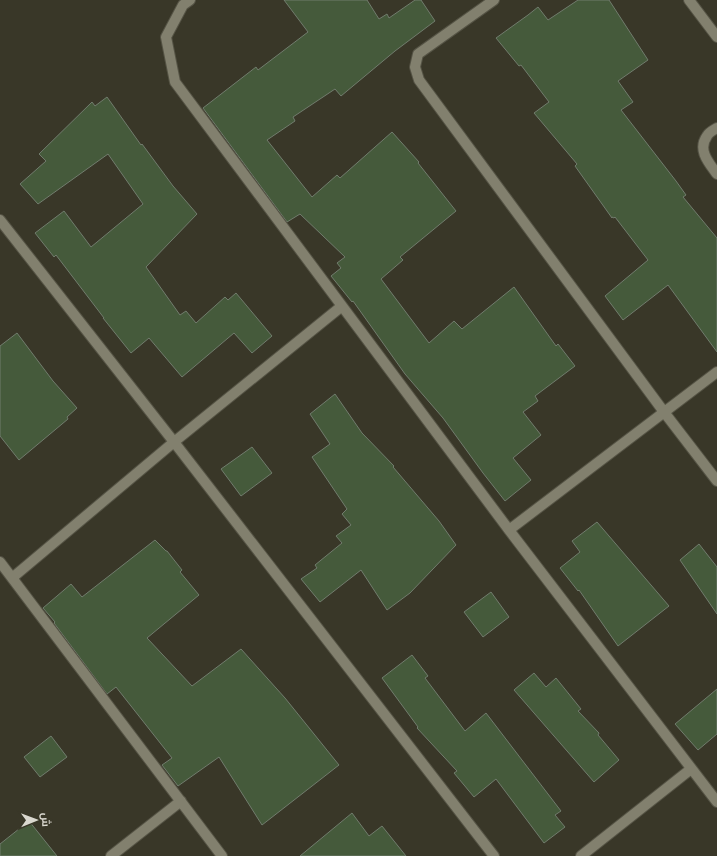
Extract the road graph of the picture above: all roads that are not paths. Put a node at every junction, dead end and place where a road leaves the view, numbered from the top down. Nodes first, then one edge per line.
1 (190, 0) edge
2 (494, 0) edge
3 (689, 0) edge
4 (717, 37) edge
5 (717, 128) edge
6 (717, 174) edge
7 (0, 220) edge
8 (342, 306) junction
9 (717, 372) edge
10 (664, 412) junction
11 (174, 442) junction
12 (717, 481) edge
13 (510, 530) junction
14 (0, 562) edge
15 (12, 578) junction
16 (691, 769) junction
17 (181, 801) junction
18 (717, 802) edge
19 (111, 856) edge
20 (222, 856) edge
21 (494, 856) edge
22 (581, 856) edge

1 - 8 street
2 - 10 street
3 - 4 street
5 - 6 street
7 - 11 street
8 - 11 street
8 - 13 street
9 - 10 street
10 - 12 street
10 - 13 street
11 - 15 street
11 - 21 street
13 - 16 street
14 - 15 street
15 - 17 street
16 - 18 street
16 - 22 street
17 - 19 street
17 - 20 street

